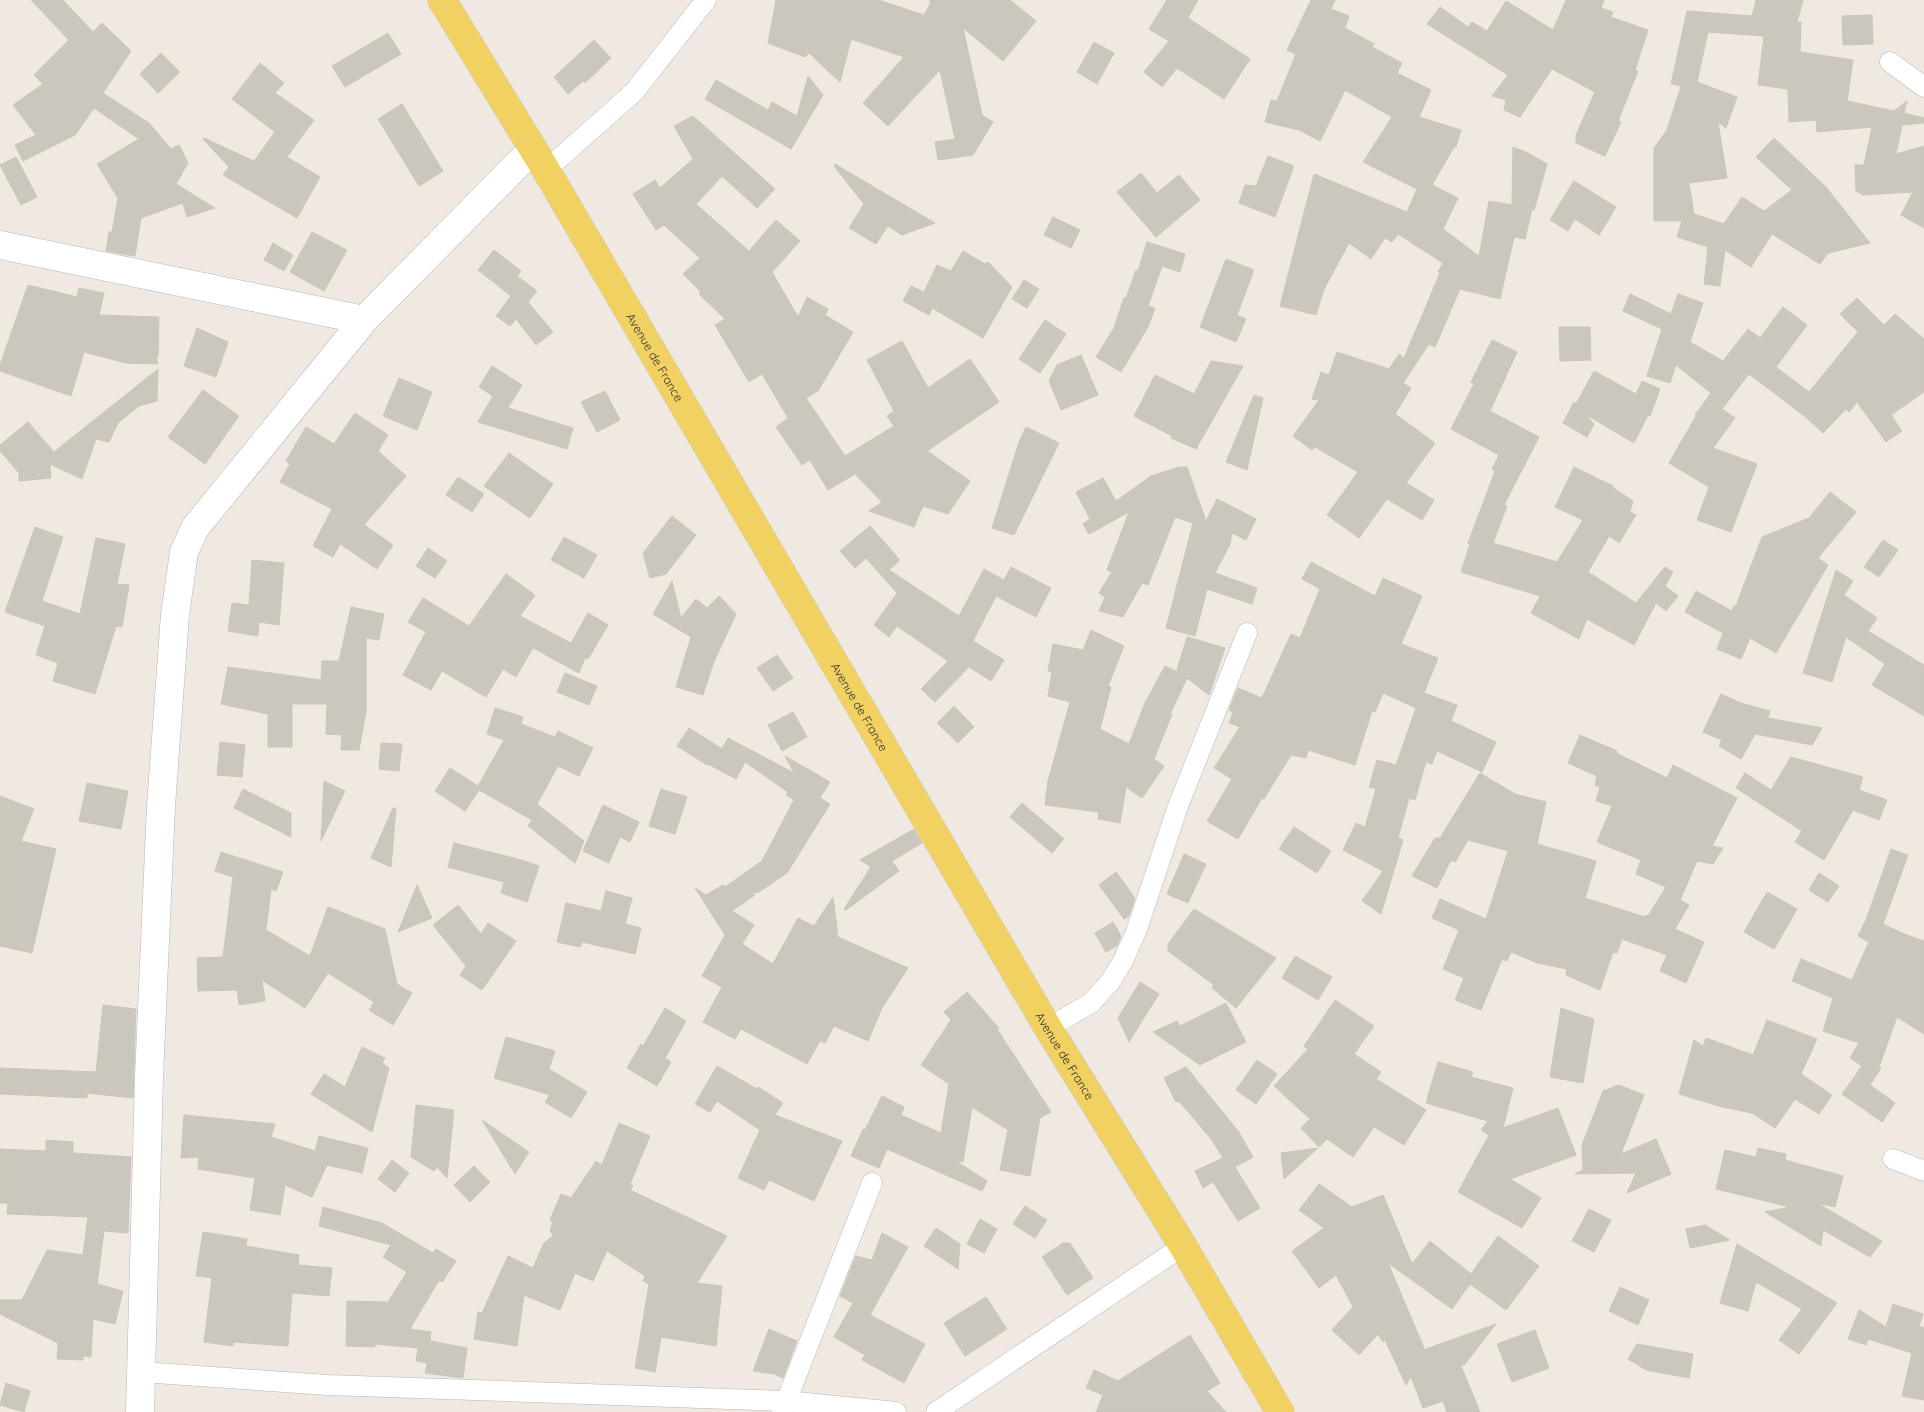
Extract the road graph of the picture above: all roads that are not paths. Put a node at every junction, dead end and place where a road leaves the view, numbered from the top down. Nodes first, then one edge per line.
1 (442, 0) edge
2 (706, 0) edge
3 (1890, 62) dead end
4 (1924, 87) edge
5 (539, 159) junction
6 (0, 245) edge
7 (364, 320) junction
8 (1247, 633) dead end
9 (1048, 1028) junction
10 (1893, 1159) dead end
11 (1924, 1171) edge
12 (872, 1183) dead end
13 (1183, 1246) junction
14 (141, 1372) junction
15 (784, 1406) edge
16 (140, 1412) edge
17 (896, 1412) edge
18 (936, 1412) edge
19 (1280, 1412) edge

1 - 5 main road, Avenue de France
2 - 5 street
3 - 4 street
5 - 7 street
5 - 9 main road, Avenue de France
6 - 7 street
7 - 14 street
8 - 9 street
9 - 13 main road, Avenue de France
10 - 11 street
12 - 15 street
13 - 18 street
13 - 19 main road, Avenue de France
14 - 15 street
14 - 16 street
15 - 17 street

